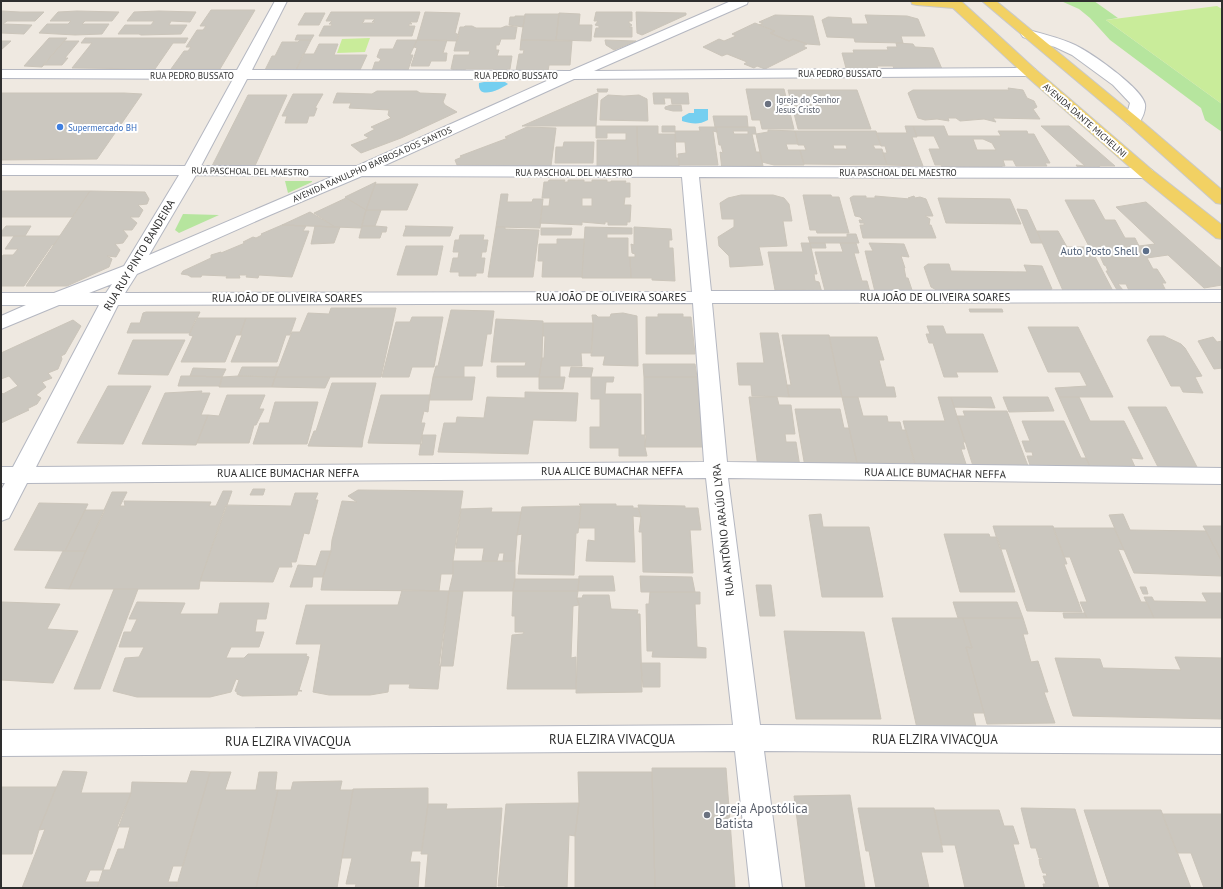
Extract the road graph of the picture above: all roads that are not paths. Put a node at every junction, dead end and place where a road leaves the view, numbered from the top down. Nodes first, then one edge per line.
1 (281, 1) edge
2 (742, 1) edge
3 (917, 1) edge
4 (988, 1) edge
5 (954, 3) edge
6 (1030, 72) junction
7 (1, 74) edge
8 (242, 75) junction
9 (572, 75) junction
10 (1, 170) edge
11 (189, 170) junction
12 (357, 172) junction
13 (690, 172) junction
14 (1146, 173) junction
15 (1222, 199) edge
16 (1222, 206) edge
17 (1222, 234) edge
18 (131, 270) junction
19 (702, 296) junction
20 (1222, 296) edge
21 (112, 298) junction
22 (1, 299) edge
23 (56, 299) junction
24 (1, 323) edge
25 (716, 470) junction
26 (11, 475) edge
27 (1222, 476) edge
28 (1, 512) edge
29 (747, 738) junction
30 (1222, 741) edge
31 (1, 743) edge
32 (766, 888) edge

1 - 8 street, RUA RUY PINTO BANDEIRA
2 - 9 street, AVENIDA RANULPHO BARBOSA DOS SANTOS
3 - 5 main road
4 - 15 main road
5 - 6 main road, AVENIDA DANTE MICHELINI
6 - 9 street, RUA PEDRO BUSSATO
6 - 14 main road, AVENIDA DANTE MICHELINI
7 - 8 street, RUA PEDRO BUSSATO
8 - 9 street, RUA PEDRO BUSSATO
8 - 11 street, RUA RUY PINTO BANDEIRA
9 - 12 street, AVENIDA RANULPHO BARBOSA DOS SANTOS
10 - 11 street, RUA PASCHOAL DEL MAESTRO
11 - 12 street, RUA PASCHOAL DEL MAESTRO
11 - 18 street, RUA RUY PINTO BANDEIRA
12 - 13 street, RUA PASCHOAL DEL MAESTRO
12 - 18 street, AVENIDA RANULPHO BARBOSA DOS SANTOS
13 - 14 street, RUA PASCHOAL DEL MAESTRO
13 - 19 street, RUA ANTÔNIO ARAÚJO LYRA
14 - 16 main road
14 - 17 main road, AVENIDA DANTE MICHELINI
18 - 21 street, RUA RUY PINTO BANDEIRA
18 - 23 street, AVENIDA RANULPHO BARBOSA DOS SANTOS
19 - 20 street, RUA JOÃO DE OLIVEIRA SOARES
19 - 21 street, RUA JOÃO DE OLIVEIRA SOARES
19 - 25 street, RUA ANTÔNIO ARAÚJO LYRA
21 - 23 street, RUA JOÃO DE OLIVEIRA SOARES
21 - 26 street, RUA RUY PINTO BANDEIRA
22 - 23 street, RUA JOÃO DE OLIVEIRA SOARES
23 - 24 street, AVENIDA RANULPHO BARBOSA DOS SANTOS
25 - 26 street, RUA ALICE BUMACHAR NEFFA
25 - 27 street, RUA ALICE BUMACHAR NEFFA
25 - 29 street, RUA ANTÔNIO ARAÚJO LYRA
26 - 28 street, RUA RUY PINTO BANDEIRA
29 - 30 street, RUA ELZIRA VIVACQUA
29 - 31 street, RUA ELZIRA VIVACQUA
29 - 32 street, RUA ANTÔNIO ARAÚJO LYRA

